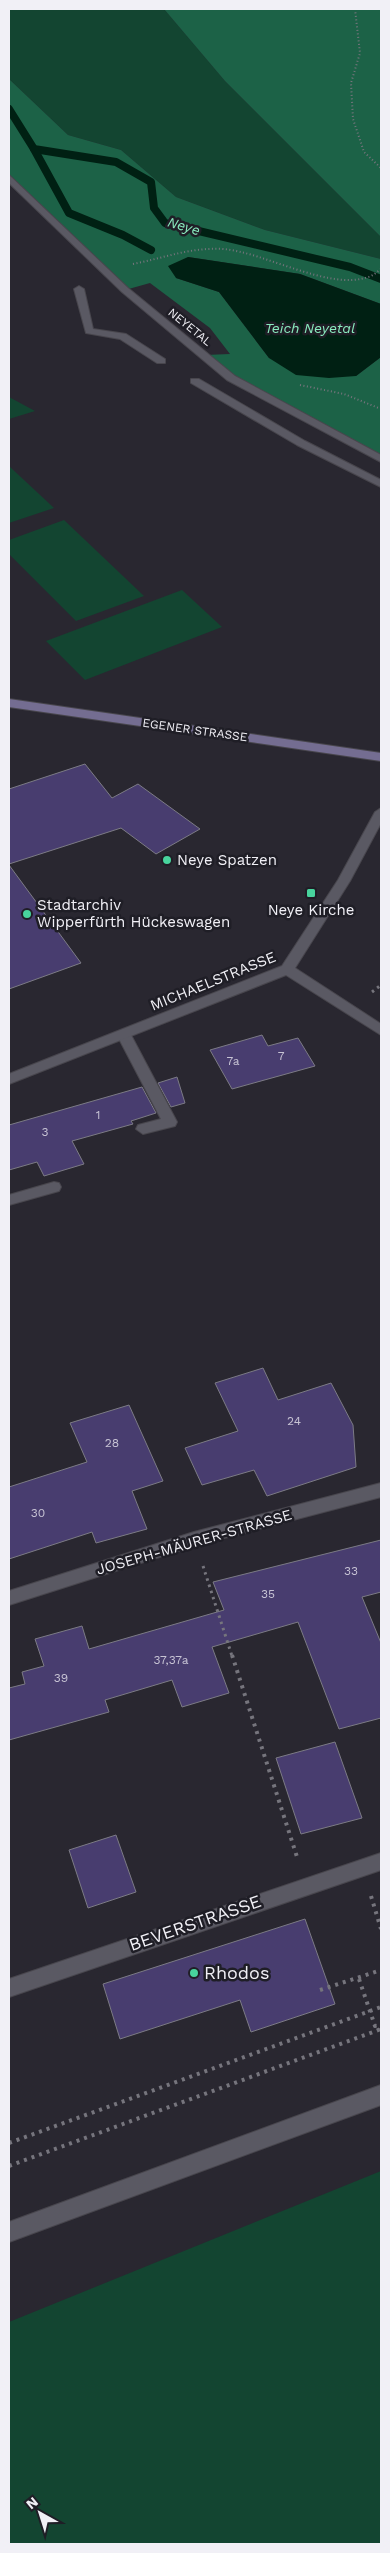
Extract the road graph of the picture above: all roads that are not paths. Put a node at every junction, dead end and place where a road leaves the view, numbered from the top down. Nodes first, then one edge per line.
1 (9, 178) edge
2 (79, 289) dead end
3 (161, 361) dead end
4 (195, 381) dead end
5 (381, 459) edge
6 (381, 484) edge
7 (9, 703) edge
8 (381, 757) edge
9 (381, 812) edge
10 (287, 969) junction
11 (381, 1030) edge
12 (124, 1035) junction
13 (9, 1079) edge
14 (143, 1129) dead end
15 (54, 1187) dead end
16 (9, 1200) edge
17 (381, 1490) edge
18 (9, 1598) edge
19 (381, 1860) edge
20 (9, 1988) edge
21 (381, 2094) edge
22 (9, 2232) edge

1 - 5 street, NEYETAL
2 - 3 street
4 - 6 street
7 - 8 street, EGENER STRASSE
9 - 10 street, MICHAELSTRASSE
10 - 11 street
10 - 12 street, MICHAELSTRASSE
12 - 13 street, MICHAELSTRASSE
12 - 14 street
15 - 16 street
17 - 18 street, JOSEPH-MÄURER-STRASSE
19 - 20 street, BEVERSTRASSE
21 - 22 street

